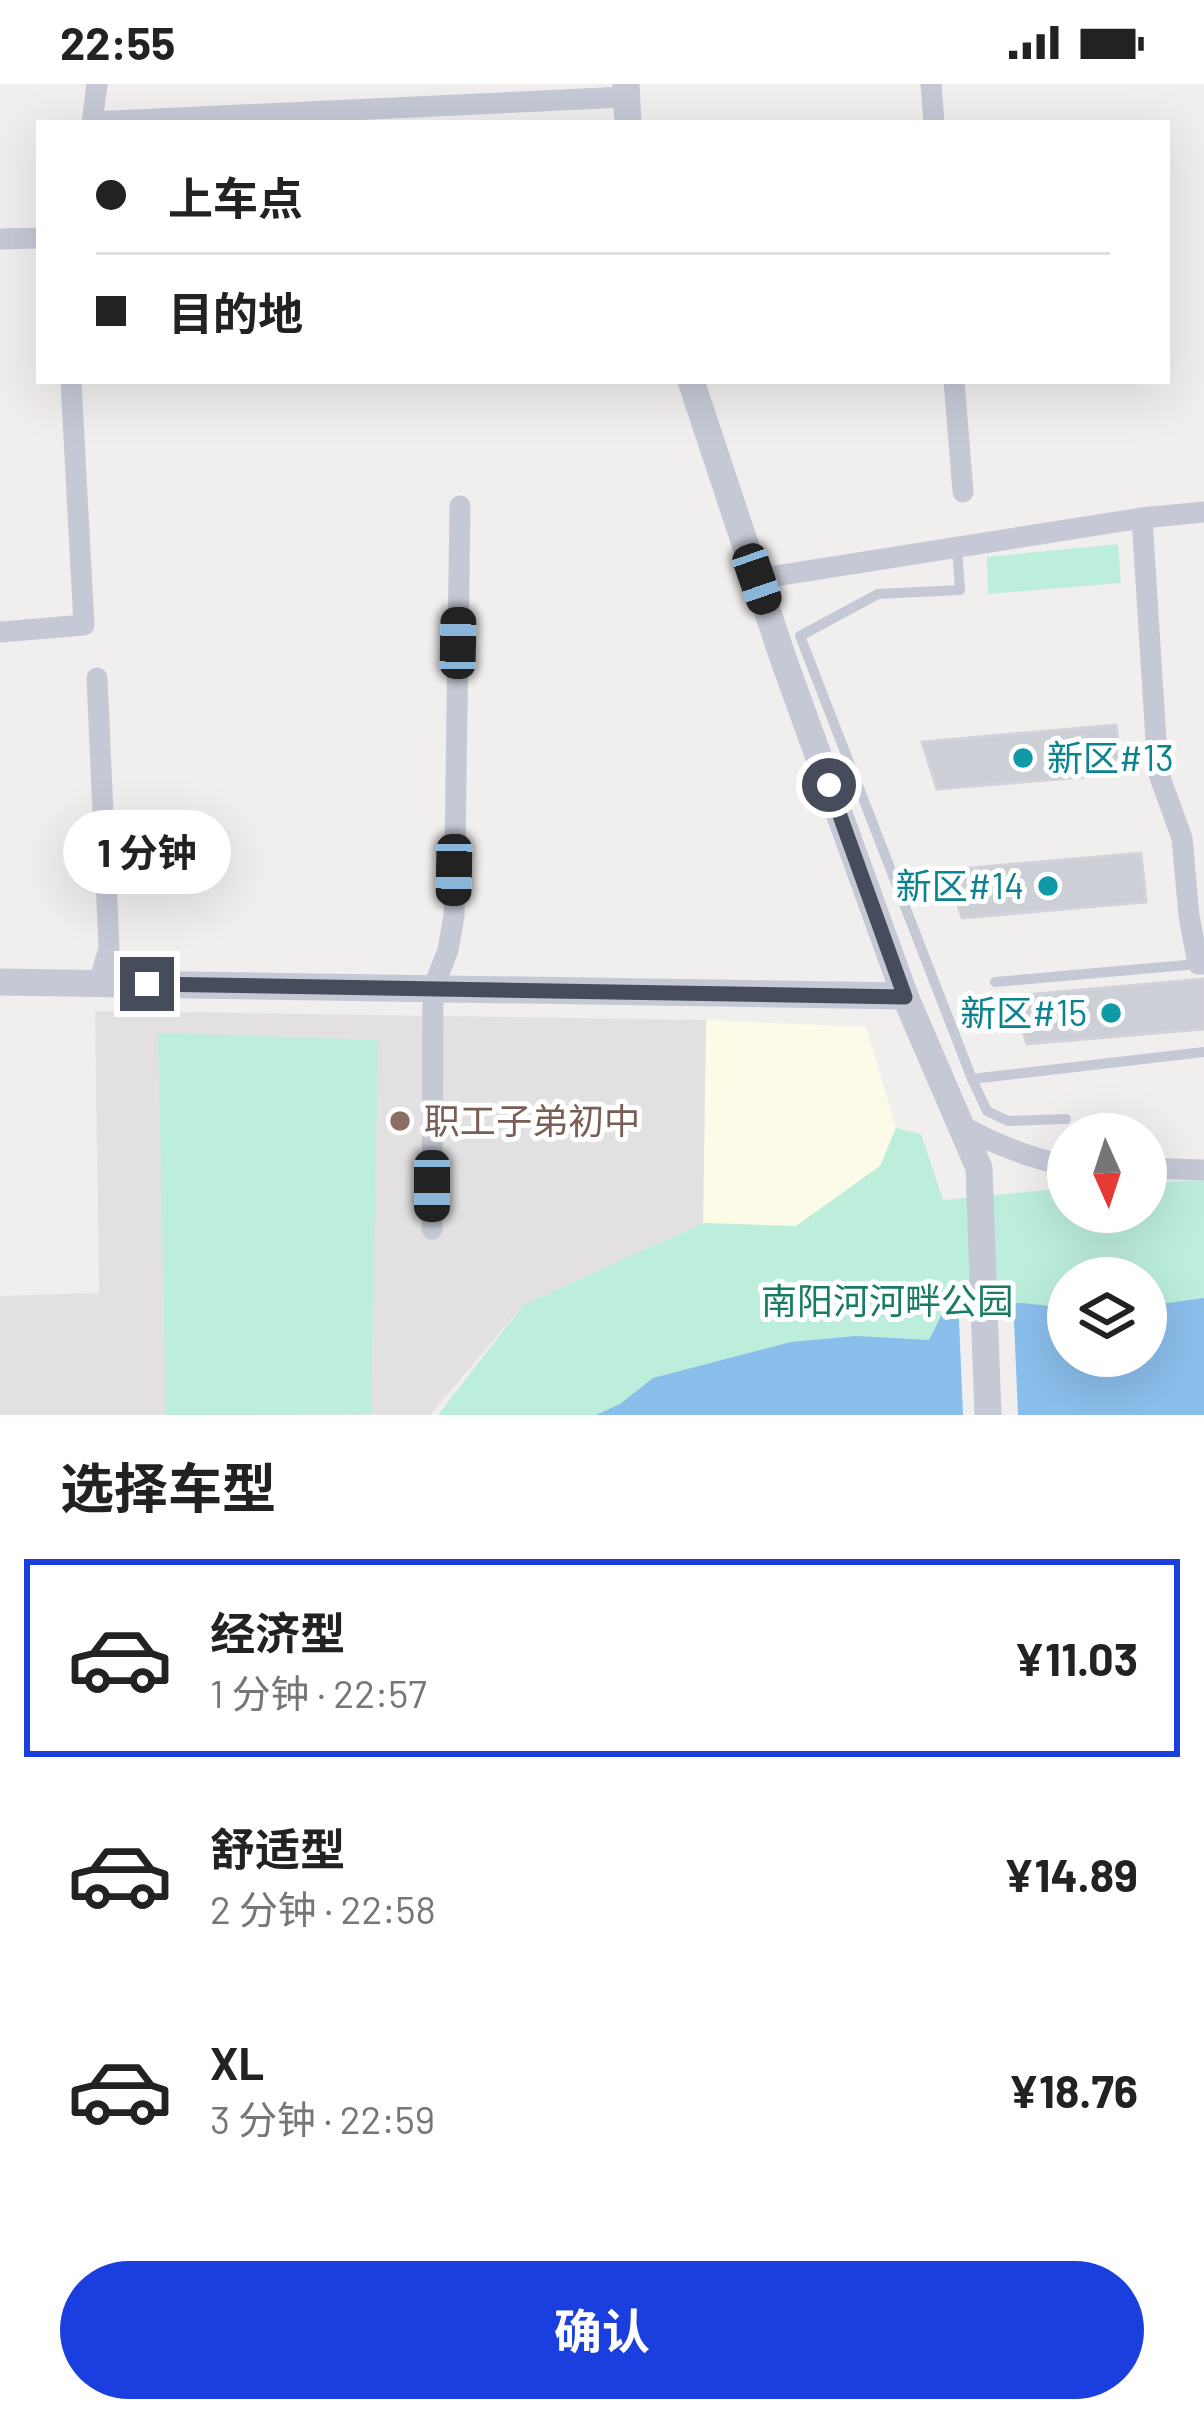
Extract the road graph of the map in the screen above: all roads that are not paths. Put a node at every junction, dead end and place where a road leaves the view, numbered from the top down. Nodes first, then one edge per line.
1 (97, 84) edge
2 (932, 84) edge
3 (626, 101) edge
4 (92, 120) edge
5 (143, 120) edge
6 (934, 120) edge
7 (36, 238) edge
8 (0, 239) edge
9 (70, 384) edge
10 (692, 384) edge
11 (954, 384) edge
12 (962, 492) dead end
13 (460, 506) dead end
14 (1204, 512) edge
15 (1142, 518) junction
16 (957, 547) junction
17 (757, 579) junction
18 (0, 632) edge
19 (97, 678) dead end
20 (1202, 966) edge
21 (0, 982) edge
22 (995, 982) dead end
23 (99, 983) junction
24 (433, 989) junction
25 (905, 997) junction
26 (1204, 1052) edge
27 (972, 1079) junction
28 (1047, 1120) edge
29 (962, 1126) junction
30 (1047, 1162) edge
31 (1167, 1169) edge
32 (1204, 1170) edge
33 (432, 1229) dead end
34 (988, 1415) edge

1 - 4 street
2 - 6 street
3 - 5 street
7 - 8 street
9 - 18 street
10 - 17 street
11 - 12 street
13 - 24 street
14 - 15 street
15 - 16 street
15 - 20 street
16 - 17 street
16 - 27 lane
17 - 25 street
19 - 23 street
20 - 22 lane
21 - 23 street
23 - 24 street
24 - 25 street
24 - 33 street
25 - 29 street
26 - 27 lane
27 - 28 lane
29 - 30 street
29 - 34 street
31 - 32 street

